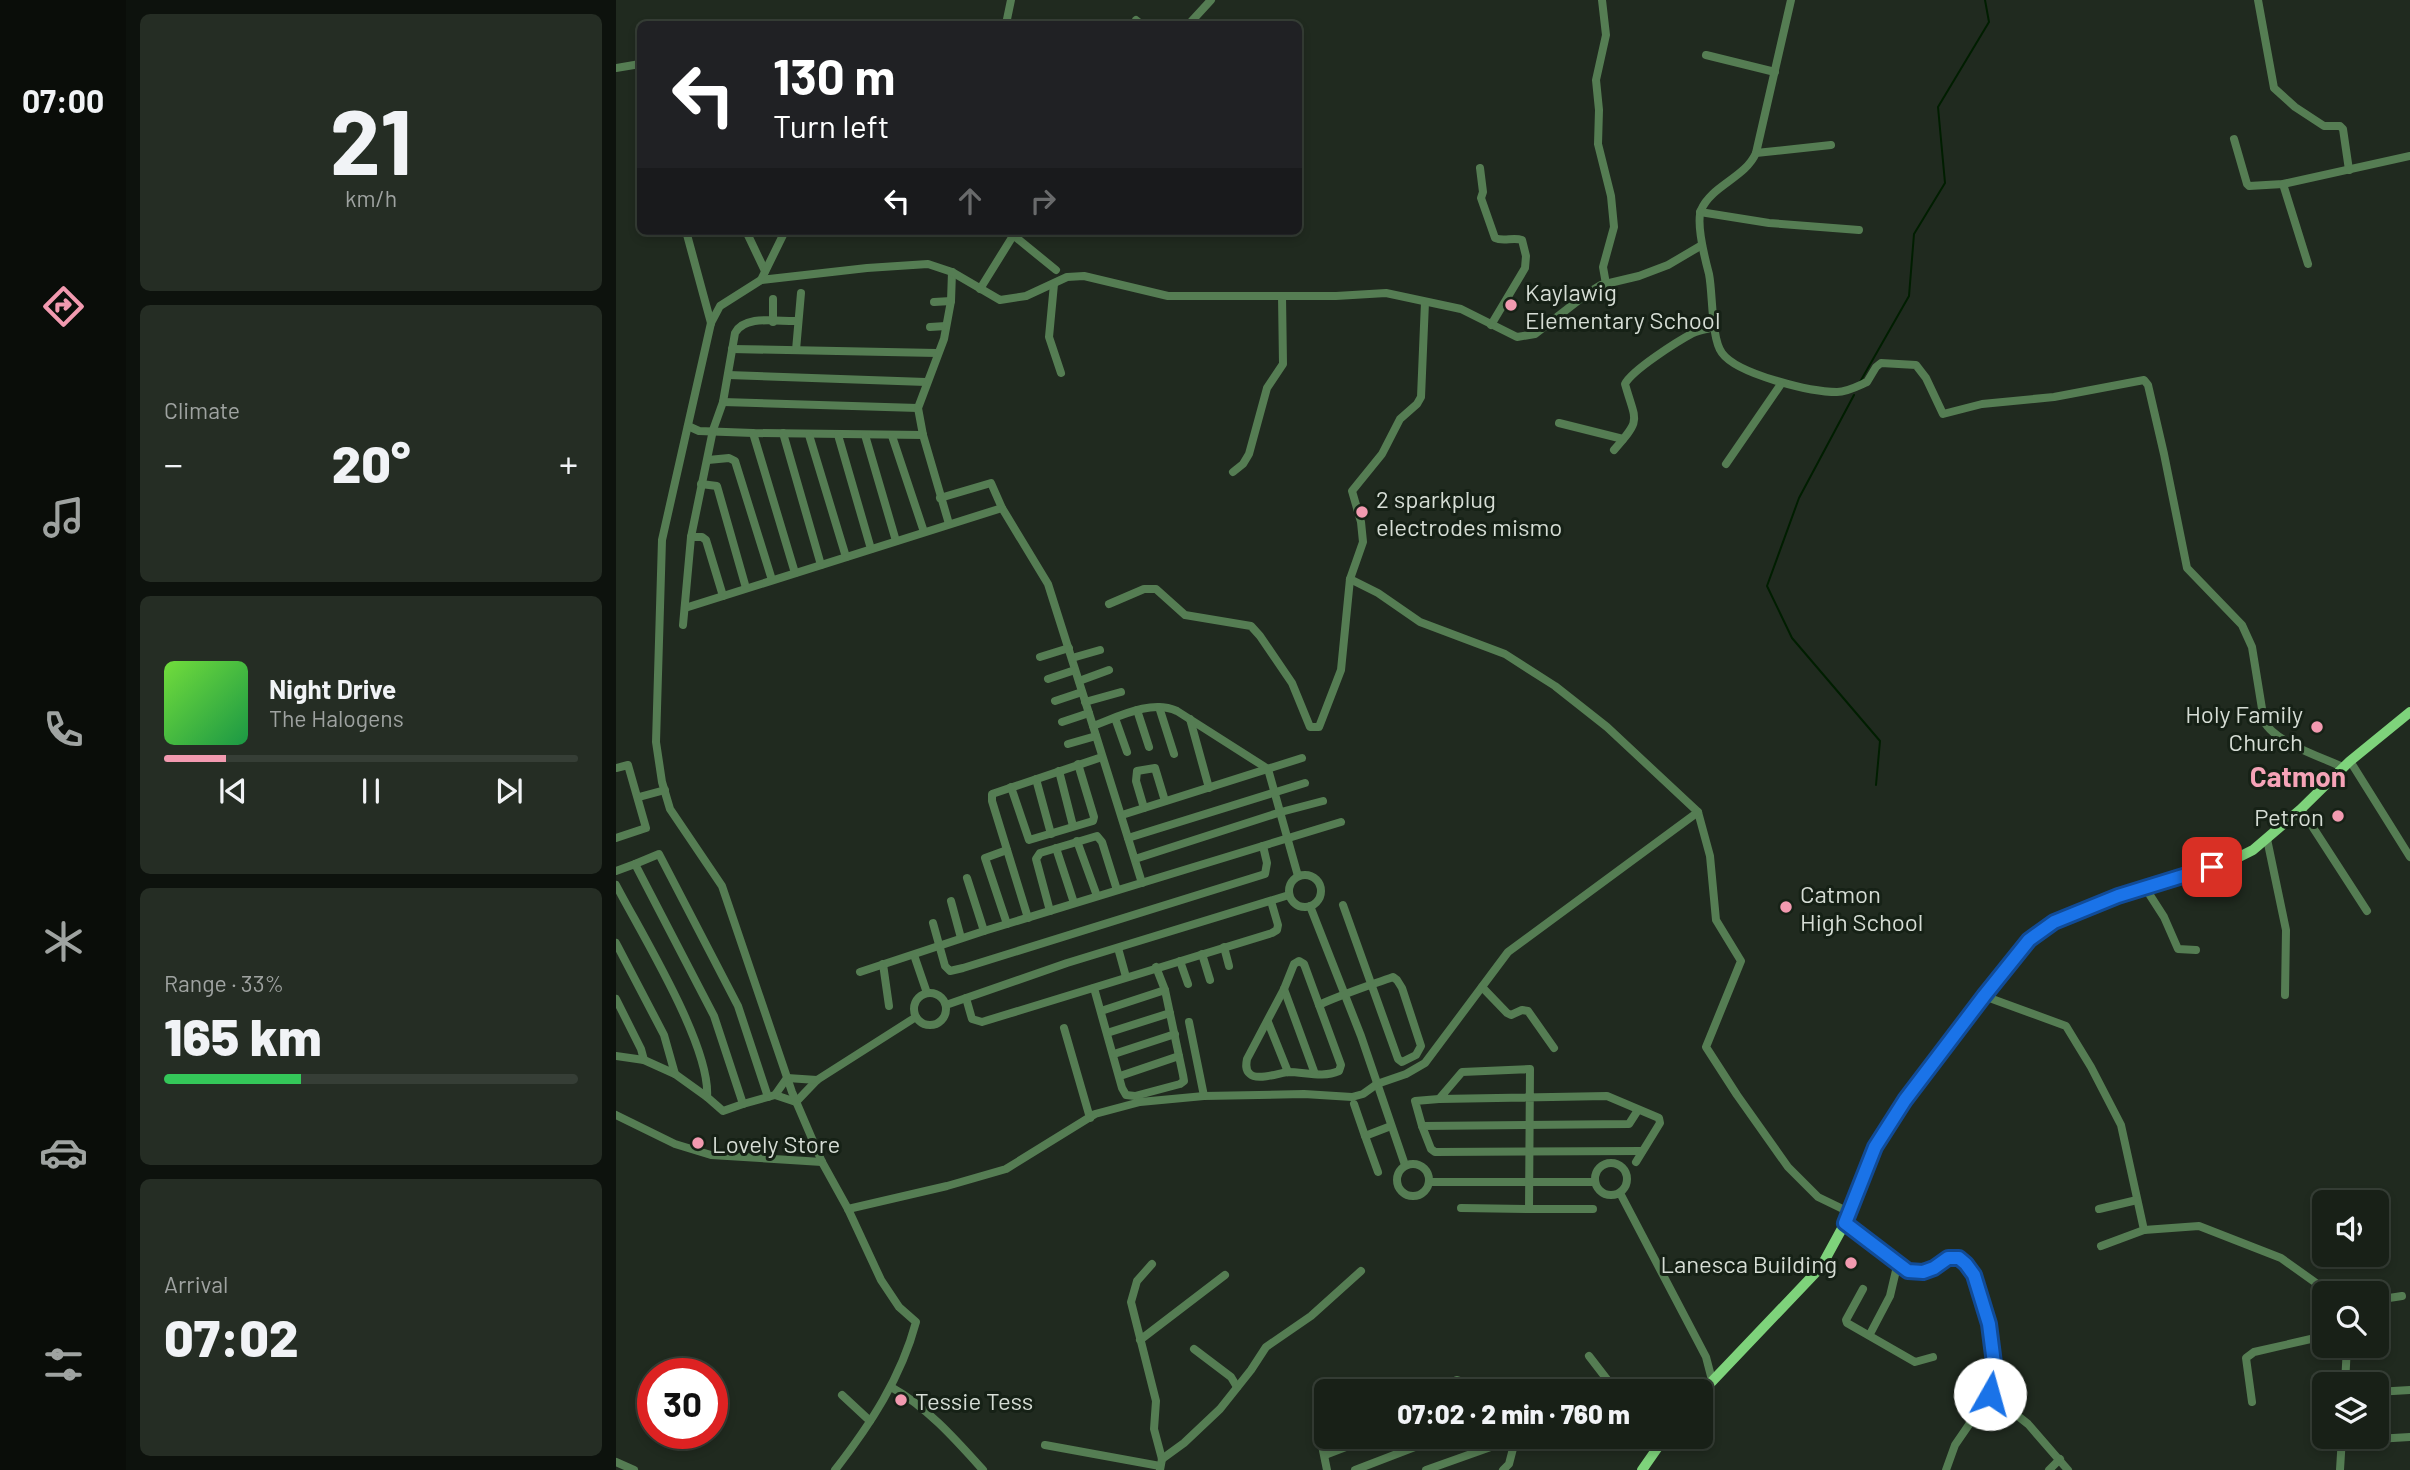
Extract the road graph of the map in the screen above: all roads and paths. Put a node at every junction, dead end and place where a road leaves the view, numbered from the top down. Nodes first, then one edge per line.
1 (1011, 0) edge
2 (1211, 0) edge
3 (1602, 0) edge
4 (1791, 0) edge
5 (2259, 0) edge
6 (1007, 21) edge
7 (1192, 21) edge
8 (1706, 55) dead end
9 (637, 64) edge
10 (616, 68) edge
11 (1775, 72) junction
12 (2234, 139) dead end
13 (1831, 145) dead end
14 (1756, 153) junction
15 (2410, 156) edge
16 (1479, 168) dead end
17 (2348, 170) junction
18 (2283, 184) junction
19 (1700, 212) junction
20 (1859, 230) dead end
21 (687, 235) edge
22 (748, 235) edge
23 (783, 235) edge
24 (1014, 235) edge
25 (1017, 235) edge
26 (1702, 246) junction
27 (2308, 264) dead end
28 (1056, 270) dead end
29 (765, 271) junction
30 (952, 272) junction
31 (761, 280) junction
32 (1054, 284) junction
33 (1606, 284) junction
34 (980, 289) junction
35 (801, 293) dead end
36 (1282, 296) junction
37 (773, 299) dead end
38 (951, 301) junction
39 (934, 302) dead end
40 (1424, 302) junction
41 (798, 321) junction
42 (773, 322) junction
43 (711, 323) junction
44 (1491, 325) junction
45 (946, 326) junction
46 (930, 327) dead end
47 (1715, 327) junction
48 (732, 349) junction
49 (796, 350) junction
50 (937, 354) junction
51 (1061, 373) dead end
52 (728, 375) junction
53 (926, 382) junction
54 (1781, 384) junction
55 (723, 402) junction
56 (918, 408) junction
57 (1559, 423) dead end
58 (688, 426) junction
59 (713, 430) junction
60 (753, 433) junction
61 (783, 433) junction
62 (808, 435) junction
63 (838, 435) junction
64 (865, 435) junction
65 (923, 435) junction
66 (892, 436) junction
67 (1623, 439) junction
68 (1614, 450) dead end
69 (708, 460) junction
70 (1726, 464) dead end
71 (1233, 472) dead end
72 (701, 484) junction
73 (940, 498) junction
74 (1002, 508) junction
75 (949, 524) junction
76 (924, 532) junction
77 (691, 537) junction
78 (896, 541) junction
79 (871, 549) junction
80 (846, 557) junction
81 (821, 565) junction
82 (795, 573) junction
83 (1350, 579) junction
84 (772, 580) junction
85 (746, 589) junction
86 (723, 596) junction
87 (1109, 604) dead end
88 (685, 608) junction
89 (683, 625) dead end
90 (1069, 648) junction
91 (1100, 650) dead end
92 (1040, 657) dead end
93 (1072, 658) junction
94 (1075, 670) junction
95 (1109, 670) dead end
96 (1048, 678) dead end
97 (1079, 681) junction
98 (1082, 692) junction
99 (1121, 692) dead end
100 (1055, 701) dead end
101 (1085, 702) junction
102 (1159, 707) junction
103 (1137, 710) junction
104 (2410, 712) edge
105 (1088, 713) junction
106 (1115, 718) junction
107 (1190, 719) junction
108 (1062, 722) dead end
109 (1093, 726) junction
110 (1096, 736) junction
111 (1068, 744) dead end
112 (1149, 747) dead end
113 (1127, 752) dead end
114 (1174, 754) dead end
115 (1102, 757) junction
116 (1302, 758) dead end
117 (2346, 764) junction
118 (1078, 765) junction
119 (616, 768) edge
120 (1268, 769) junction
121 (1059, 771) junction
122 (1036, 779) junction
123 (1305, 783) dead end
124 (1011, 787) junction
125 (1209, 788) junction
126 (665, 790) junction
127 (1276, 793) junction
128 (639, 797) junction
129 (1166, 801) junction
130 (1323, 801) dead end
131 (1144, 808) junction
132 (2301, 809) junction
133 (1281, 812) junction
134 (1698, 812) junction
135 (1122, 815) junction
136 (1341, 822) dead end
137 (1073, 826) junction
138 (1051, 834) junction
139 (616, 838) edge
140 (1128, 838) junction
141 (1289, 838) junction
142 (2267, 839) junction
143 (2400, 840) junction
144 (1077, 841) junction
145 (2410, 843) edge
146 (1263, 846) junction
147 (1056, 848) junction
148 (1007, 850) junction
149 (2410, 857) edge
150 (1135, 859) junction
151 (635, 864) junction
152 (616, 871) edge
153 (1298, 876) junction
154 (967, 878) dead end
155 (1142, 883) junction
156 (616, 885) edge
157 (2146, 889) junction
158 (1117, 890) junction
159 (1289, 895) junction
160 (1097, 896) junction
161 (951, 901) dead end
162 (1271, 901) junction
163 (1074, 903) junction
164 (1343, 905) dead end
165 (1310, 906) junction
166 (1050, 911) junction
167 (2367, 911) dead end
168 (1028, 918) junction
169 (933, 923) dead end
170 (1007, 924) junction
171 (984, 931) junction
172 (961, 938) junction
173 (616, 943) edge
174 (939, 946) junction
175 (1224, 947) junction
176 (1118, 948) junction
177 (2196, 950) dead end
178 (1202, 954) junction
179 (914, 955) junction
180 (1180, 961) junction
181 (883, 964) junction
182 (1229, 966) dead end
183 (1156, 967) junction
184 (860, 972) dead end
185 (1126, 977) junction
186 (1210, 980) dead end
187 (1188, 984) dead end
188 (1372, 984) junction
189 (1482, 986) junction
190 (1094, 988) junction
191 (1284, 989) junction
192 (1165, 990) junction
193 (927, 993) junction
194 (1345, 994) junction
195 (2285, 995) dead end
196 (1984, 996) junction
197 (966, 998) junction
198 (616, 999) edge
199 (946, 1004) junction
200 (1318, 1005) junction
201 (889, 1006) dead end
202 (1101, 1011) junction
203 (1170, 1013) junction
204 (916, 1017) junction
205 (1189, 1022) dead end
206 (1268, 1022) junction
207 (1064, 1028) dead end
208 (1107, 1033) junction
209 (1175, 1034) junction
210 (1554, 1048) dead end
211 (1114, 1054) junction
212 (616, 1056) edge
213 (1179, 1056) junction
214 (644, 1060) junction
215 (1288, 1072) junction
216 (675, 1074) junction
217 (1315, 1074) junction
218 (1120, 1076) junction
219 (787, 1078) junction
220 (817, 1080) junction
221 (1377, 1084) junction
222 (771, 1096) junction
223 (1203, 1096) junction
224 (707, 1097) junction
225 (1530, 1097) junction
226 (1439, 1099) junction
227 (796, 1102) junction
228 (743, 1104) junction
229 (1354, 1104) dead end
230 (1638, 1110) junction
231 (616, 1115) edge
232 (1090, 1118) junction
233 (1530, 1125) junction
234 (1391, 1126) junction
235 (1422, 1126) junction
236 (1365, 1136) junction
237 (1642, 1151) junction
238 (1529, 1152) junction
239 (822, 1162) junction
240 (1636, 1162) dead end
241 (1405, 1166) junction
242 (1378, 1172) dead end
243 (1429, 1182) junction
244 (1529, 1182) junction
245 (1595, 1182) junction
246 (1620, 1193) junction
247 (2137, 1200) junction
248 (1461, 1208) dead end
249 (848, 1209) junction
250 (1529, 1209) junction
251 (1594, 1209) dead end
252 (2099, 1209) dead end
253 (1847, 1217) junction
254 (2144, 1230) junction
255 (2101, 1246) dead end
256 (1898, 1262) junction
257 (1153, 1264) dead end
258 (1361, 1271) dead end
259 (1225, 1275) dead end
260 (2313, 1281) edge
261 (1863, 1289) dead end
262 (2402, 1296) dead end
263 (2389, 1298) edge
264 (1870, 1334) junction
265 (2312, 1339) edge
266 (1140, 1340) junction
267 (1194, 1349) dead end
268 (1589, 1356) dead end
269 (1706, 1357) junction
270 (1933, 1357) dead end
271 (1725, 1367) junction
272 (1607, 1379) edge
273 (1712, 1379) edge
274 (1713, 1379) edge
275 (891, 1387) junction
276 (1237, 1387) junction
277 (2410, 1390) edge
278 (2389, 1391) edge
279 (1990, 1394) junction
280 (842, 1395) dead end
281 (2252, 1402) dead end
282 (870, 1421) junction
283 (2410, 1437) edge
284 (2389, 1438) edge
285 (1045, 1444) dead end
286 (1324, 1449) edge
287 (1341, 1449) edge
288 (1410, 1449) edge
289 (1483, 1449) edge
290 (1512, 1449) edge
291 (1654, 1449) edge
292 (2341, 1449) edge
293 (1325, 1455) junction
294 (2060, 1459) junction
295 (616, 1462) edge
296 (1161, 1465) edge
297 (1506, 1467) edge
298 (634, 1470) edge
299 (835, 1470) edge
300 (983, 1470) edge
301 (1327, 1470) edge
302 (1355, 1470) edge
303 (1426, 1470) edge
304 (1493, 1470) edge
305 (1642, 1470) edge
306 (1946, 1470) edge
307 (2049, 1470) edge
308 (2068, 1470) edge
309 (2340, 1470) edge

1 - 6 street
2 - 7 street
3 - 33 street
4 - 11 street
5 - 17 street
8 - 11 street
9 - 10 street
11 - 14 street
12 - 18 street
13 - 14 street
14 - 19 street
15 - 17 street
16 - 44 street
17 - 18 street
18 - 27 street
19 - 20 street
19 - 26 street
21 - 43 street
22 - 29 street
23 - 29 street
24 - 34 street
25 - 28 street
26 - 33 street
26 - 47 street
29 - 31 street
30 - 31 street
30 - 34 street
30 - 38 street
31 - 43 street
32 - 34 street
32 - 36 street
32 - 51 street
33 - 44 street
35 - 41 street
36 - 40 street
36 - 71 street
37 - 42 street
38 - 39 street
38 - 45 street
40 - 44 street
40 - 83 street
41 - 42 street
41 - 49 street
42 - 48 street
43 - 58 street
45 - 46 street
45 - 50 street
47 - 54 street
47 - 67 street
48 - 49 street
48 - 52 street
49 - 50 street
50 - 53 street
52 - 53 street
52 - 55 street
53 - 56 street
54 - 70 street
54 - 117 street
55 - 56 street
55 - 59 street
56 - 65 street
57 - 67 street
58 - 59 street
58 - 126 street
59 - 60 street
59 - 69 street
60 - 61 street
60 - 82 street
61 - 62 street
61 - 81 street
62 - 63 street
62 - 80 street
63 - 64 street
63 - 79 street
64 - 66 street
64 - 78 street
65 - 66 street
65 - 73 street
66 - 76 street
67 - 68 street
69 - 72 street
69 - 84 street
72 - 77 street
72 - 85 street
73 - 74 street
73 - 75 street
74 - 75 street
74 - 90 street
75 - 76 street
76 - 78 street
77 - 86 street
77 - 88 street
78 - 79 street
79 - 80 street
80 - 81 street
81 - 82 street
82 - 84 street
83 - 87 street
83 - 134 street
84 - 85 street
85 - 86 street
86 - 88 street
88 - 89 street
90 - 92 street
90 - 93 street
91 - 93 street
93 - 94 street
94 - 96 street
94 - 97 street
95 - 97 street
97 - 98 street
98 - 100 street
98 - 101 street
99 - 101 street
101 - 105 street
102 - 103 street
102 - 107 street
102 - 114 street
103 - 106 street
103 - 112 street
104 - 117 main road
105 - 108 street
105 - 109 street
106 - 109 street
106 - 113 street
107 - 120 street
107 - 125 street
109 - 110 street
110 - 111 street
110 - 115 street
115 - 118 street
115 - 135 street
116 - 120 street
117 - 132 main road
117 - 143 street
118 - 121 street
118 - 137 street
119 - 128 street
120 - 125 street
120 - 127 street
121 - 122 street
121 - 137 street
122 - 124 street
122 - 138 street
123 - 127 street
124 - 138 street
124 - 148 street
125 - 129 street
126 - 128 street
126 - 219 street
127 - 133 street
127 - 140 street
128 - 139 street
129 - 131 street
129 - 131 street
130 - 133 street
131 - 135 street
132 - 142 main road
132 - 167 street
133 - 141 street
133 - 150 street
134 - 189 street
134 - 253 street
135 - 140 street
136 - 141 street
137 - 138 street
140 - 150 street
141 - 146 street
141 - 153 street
142 - 157 main road
142 - 195 street
143 - 145 street
143 - 149 street
144 - 147 street
144 - 158 street
144 - 160 street
146 - 155 street
146 - 174 street
147 - 163 street
147 - 166 street
148 - 168 street
148 - 170 street
150 - 155 street
151 - 152 street
151 - 222 street
151 - 228 street
153 - 159 street
153 - 165 street
154 - 171 street
155 - 158 street
156 - 224 street
157 - 177 street
157 - 196 main road
158 - 160 street
159 - 162 street
159 - 165 street
160 - 163 street
161 - 172 street
162 - 175 street
162 - 176 street
163 - 166 street
164 - 188 street
165 - 194 street
166 - 168 street
168 - 170 street
169 - 174 street
170 - 171 street
171 - 172 street
172 - 174 street
173 - 216 street
174 - 179 street
175 - 178 street
175 - 182 street
176 - 185 street
176 - 197 street
178 - 180 street
178 - 186 street
179 - 181 street
179 - 193 street
180 - 183 street
180 - 187 street
181 - 184 street
181 - 201 street
183 - 185 street
183 - 192 street
185 - 190 street
188 - 188 street
188 - 194 street
189 - 210 street
189 - 221 street
190 - 197 street
190 - 202 street
191 - 200 street
191 - 206 street
191 - 217 street
192 - 202 street
192 - 203 street
193 - 199 street
193 - 204 street
194 - 200 street
194 - 221 street
196 - 247 street
196 - 253 main road
197 - 199 street
198 - 214 street
199 - 204 street
200 - 217 street
202 - 208 street
203 - 208 street
203 - 209 street
204 - 220 street
205 - 223 street
206 - 215 street
206 - 215 street
207 - 232 street
208 - 211 street
209 - 211 street
209 - 213 street
211 - 218 street
212 - 214 street
213 - 218 street
213 - 218 street
214 - 216 street
215 - 217 street
216 - 224 street
219 - 220 street
219 - 222 street
219 - 227 street
220 - 227 street
221 - 223 street
221 - 234 street
222 - 227 street
222 - 228 street
223 - 232 street
224 - 228 street
225 - 226 street
225 - 226 street
225 - 230 street
225 - 233 street
226 - 235 street
227 - 239 street
229 - 236 street
230 - 233 street
230 - 237 street
231 - 239 street
232 - 249 street
233 - 235 street
233 - 238 street
234 - 236 street
234 - 241 street
235 - 238 street
236 - 242 street
237 - 238 street
237 - 240 street
238 - 244 street
239 - 249 street
241 - 243 street
241 - 243 street
243 - 244 street
244 - 245 street
244 - 250 street
245 - 246 street
245 - 246 street
246 - 269 street
247 - 252 street
247 - 254 street
248 - 250 street
249 - 275 street
250 - 251 street
253 - 256 street
253 - 271 main road
254 - 255 street
254 - 260 street
256 - 264 street
256 - 279 street
257 - 266 street
258 - 276 street
259 - 266 street
261 - 264 street
262 - 263 street
264 - 270 street
265 - 281 street
266 - 296 street
267 - 276 street
268 - 272 street
269 - 271 street
269 - 273 street
271 - 274 main road
275 - 282 street
275 - 300 street
276 - 296 street
277 - 278 street
279 - 294 street
279 - 306 street
280 - 282 street
282 - 299 street
283 - 284 street
285 - 296 street
286 - 293 street
287 - 293 street
288 - 302 street
289 - 303 street
290 - 297 street
291 - 305 main road
292 - 309 street
293 - 301 street
294 - 307 street
294 - 308 street
295 - 298 street
297 - 304 street

